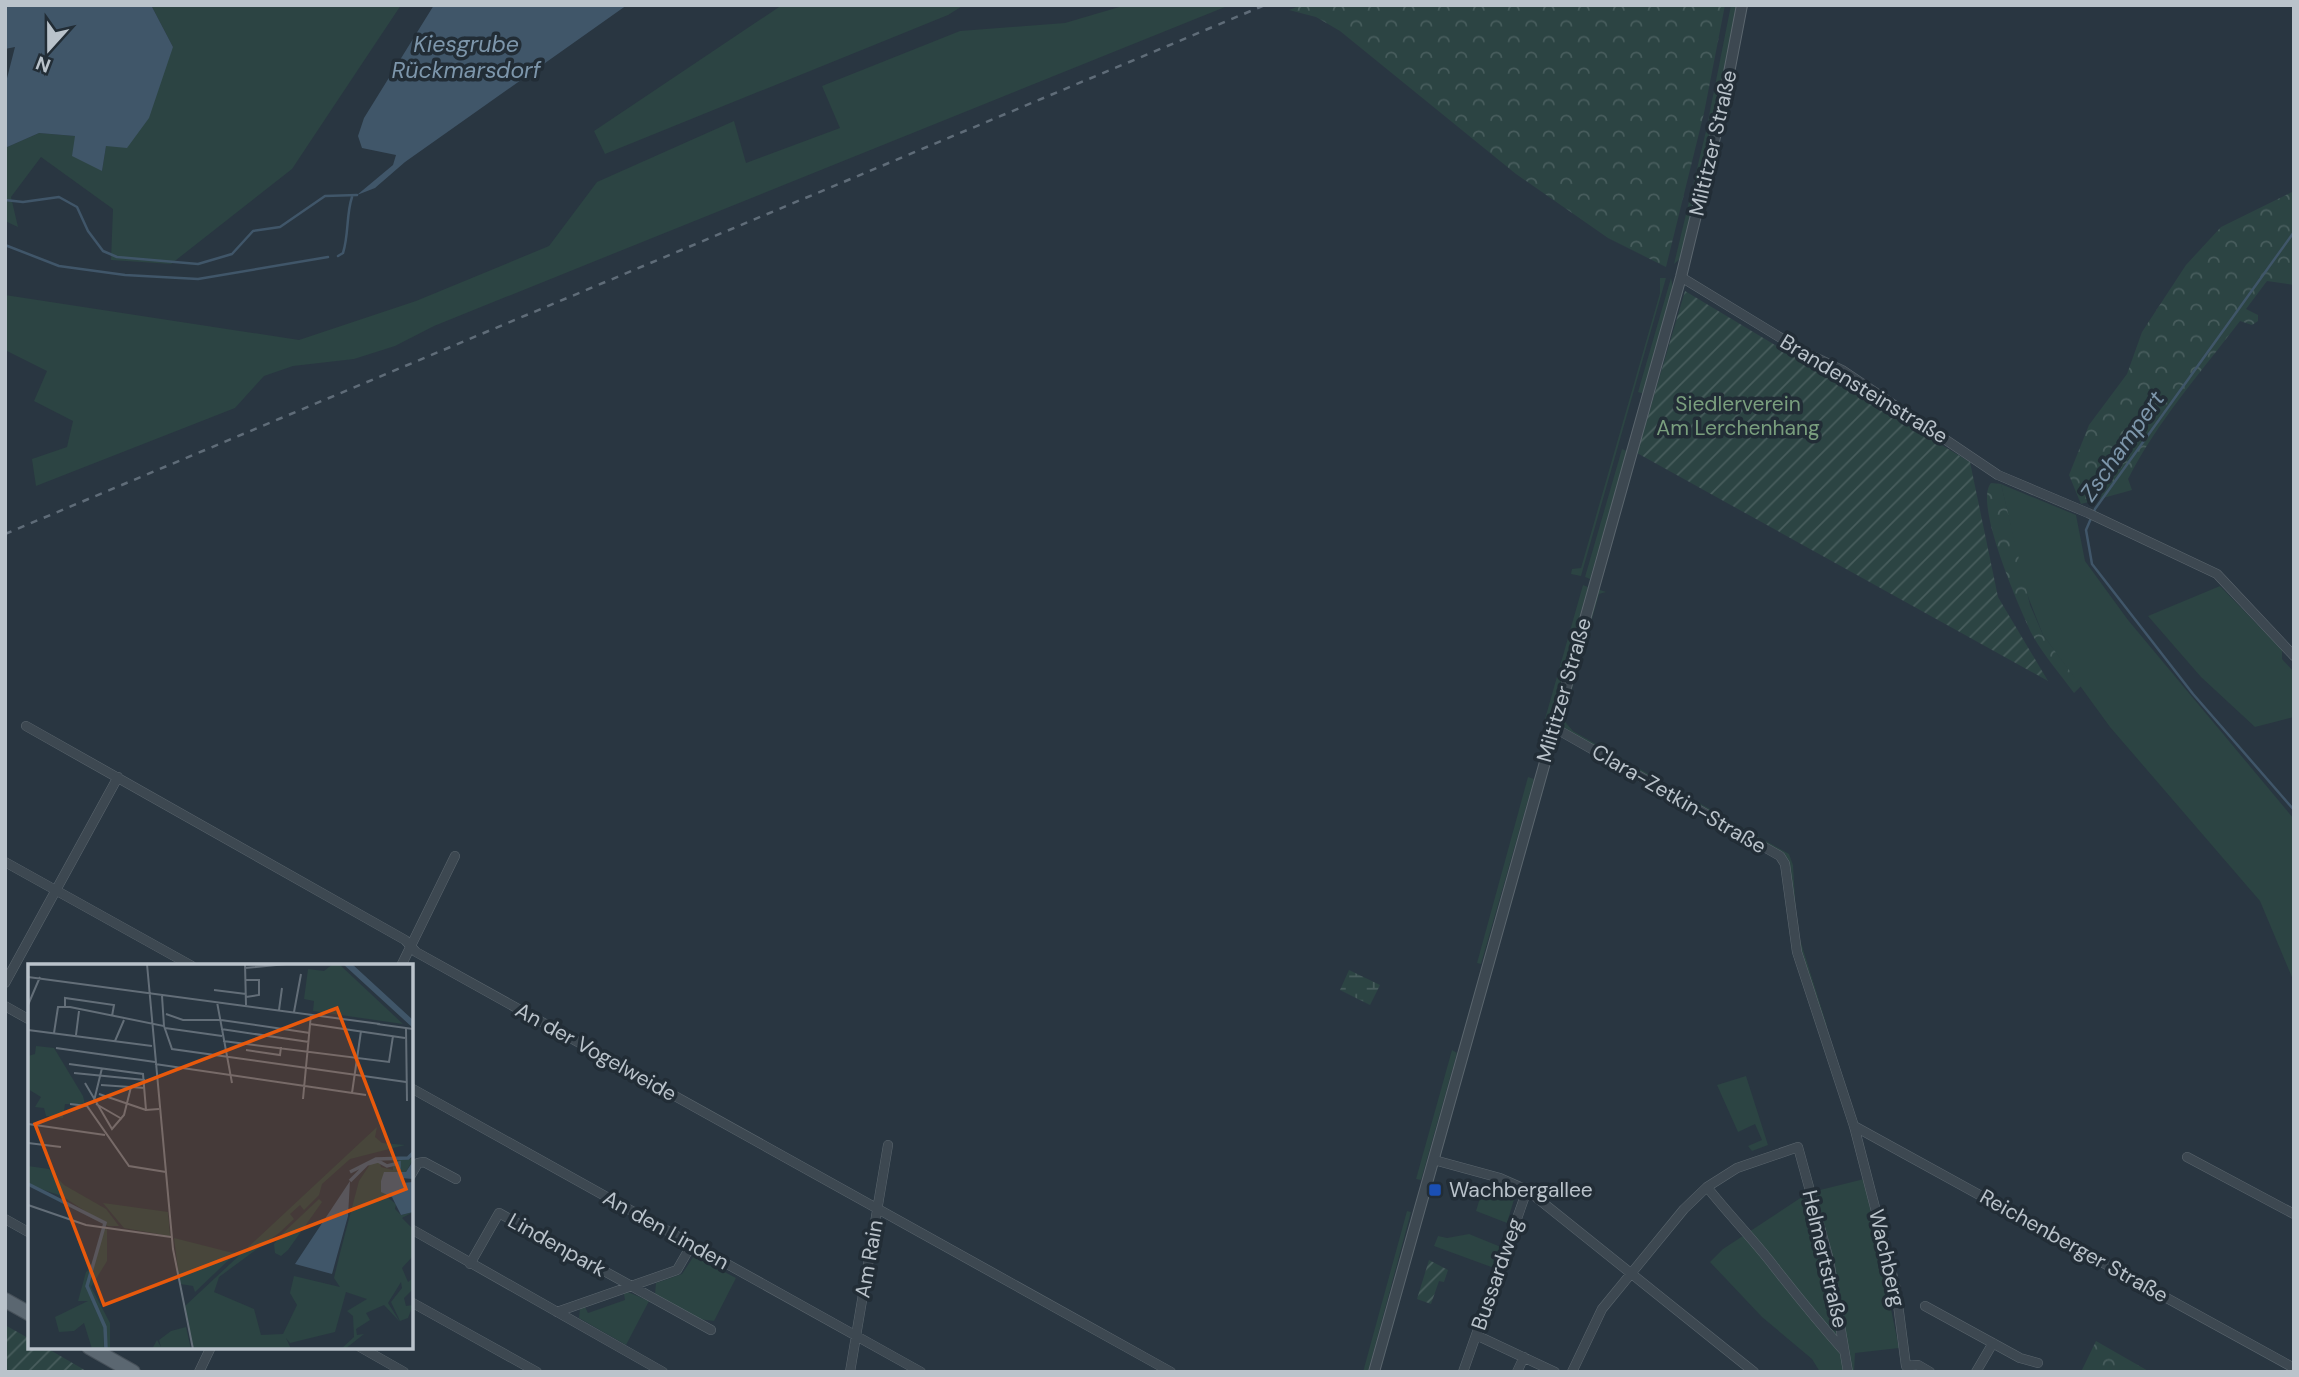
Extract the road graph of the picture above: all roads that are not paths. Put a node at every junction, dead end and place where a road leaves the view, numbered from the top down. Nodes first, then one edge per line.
1 (1742, 5) edge
2 (1681, 277) junction
3 (2294, 656) edge
4 (26, 726) dead end
5 (1553, 727) junction
6 (118, 777) junction
7 (455, 856) dead end
8 (5, 862) edge
9 (57, 891) junction
10 (411, 946) junction
11 (188, 964) edge
12 (402, 964) edge
13 (5, 984) edge
14 (5, 1006) edge
15 (28, 1019) edge
16 (413, 1089) edge
17 (1854, 1126) junction
18 (888, 1145) dead end
19 (2187, 1157) dead end
20 (1434, 1160) junction
21 (413, 1172) edge
22 (456, 1179) dead end
23 (1707, 1187) junction
24 (1527, 1190) junction
25 (878, 1209) junction
26 (2294, 1214) edge
27 (5, 1219) edge
28 (413, 1229) edge
29 (28, 1232) edge
30 (692, 1244) junction
31 (470, 1264) junction
32 (1632, 1273) junction
33 (631, 1286) junction
34 (5, 1300) edge
35 (413, 1303) edge
36 (1925, 1306) dead end
37 (557, 1312) junction
38 (28, 1313) edge
39 (711, 1330) dead end
40 (1476, 1335) junction
41 (856, 1336) junction
42 (1993, 1343) junction
43 (93, 1349) edge
44 (210, 1349) edge
45 (364, 1349) edge
46 (1845, 1351) junction
47 (1524, 1357) junction
48 (2038, 1363) dead end
49 (2294, 1368) edge
50 (133, 1372) edge
51 (199, 1372) edge
52 (404, 1372) edge
53 (537, 1372) edge
54 (663, 1372) edge
55 (850, 1372) edge
56 (921, 1372) edge
57 (1171, 1372) edge
58 (1374, 1372) edge
59 (1463, 1372) edge
60 (1517, 1372) edge
61 (1555, 1372) edge
62 (1572, 1372) edge
63 (1754, 1372) edge
64 (1848, 1372) edge
65 (1930, 1372) edge
66 (1976, 1372) edge

1 - 2 street, Miltitzer Straße
2 - 3 street, Brandensteinstraße
2 - 5 street, Miltitzer Straße
4 - 6 street, An der Vogelweide
5 - 17 street, Clara-Zetkin-Straße
5 - 20 street, Miltitzer Straße
6 - 9 street
6 - 10 street, An der Vogelweide
7 - 10 street
8 - 9 street
9 - 11 street
9 - 13 street
10 - 12 street
10 - 25 street, An der Vogelweide
14 - 15 street
16 - 30 street, An den Linden
17 - 49 street, Reichenberger Straße
17 - 65 street, Wachberg
18 - 25 street, Am Rain
19 - 26 street
20 - 24 street, Bussardweg
20 - 58 street, Miltitzer Straße
21 - 22 street
23 - 32 street
23 - 46 street
23 - 46 street, Helmertstraße
24 - 32 street
24 - 40 street, Bussardweg
25 - 41 street, Am Rain
25 - 57 street, An der Vogelweide
27 - 29 street
28 - 31 street
30 - 33 street, Lindenpark
30 - 41 street, An den Linden
31 - 33 street, Lindenpark
31 - 37 street
32 - 62 street
32 - 63 street
33 - 37 street, Lindenpark
33 - 39 street, Lindenpark
34 - 38 main road
35 - 53 street
36 - 42 street, Wachberg
37 - 54 street
40 - 47 street
40 - 59 street, Bussardweg
41 - 55 street, Am Rain
41 - 56 street, An den Linden
42 - 48 street, Wachberg
42 - 66 street
43 - 50 main road
44 - 51 street
45 - 52 street
46 - 64 street, Helmertstraße
47 - 60 street
47 - 61 street

